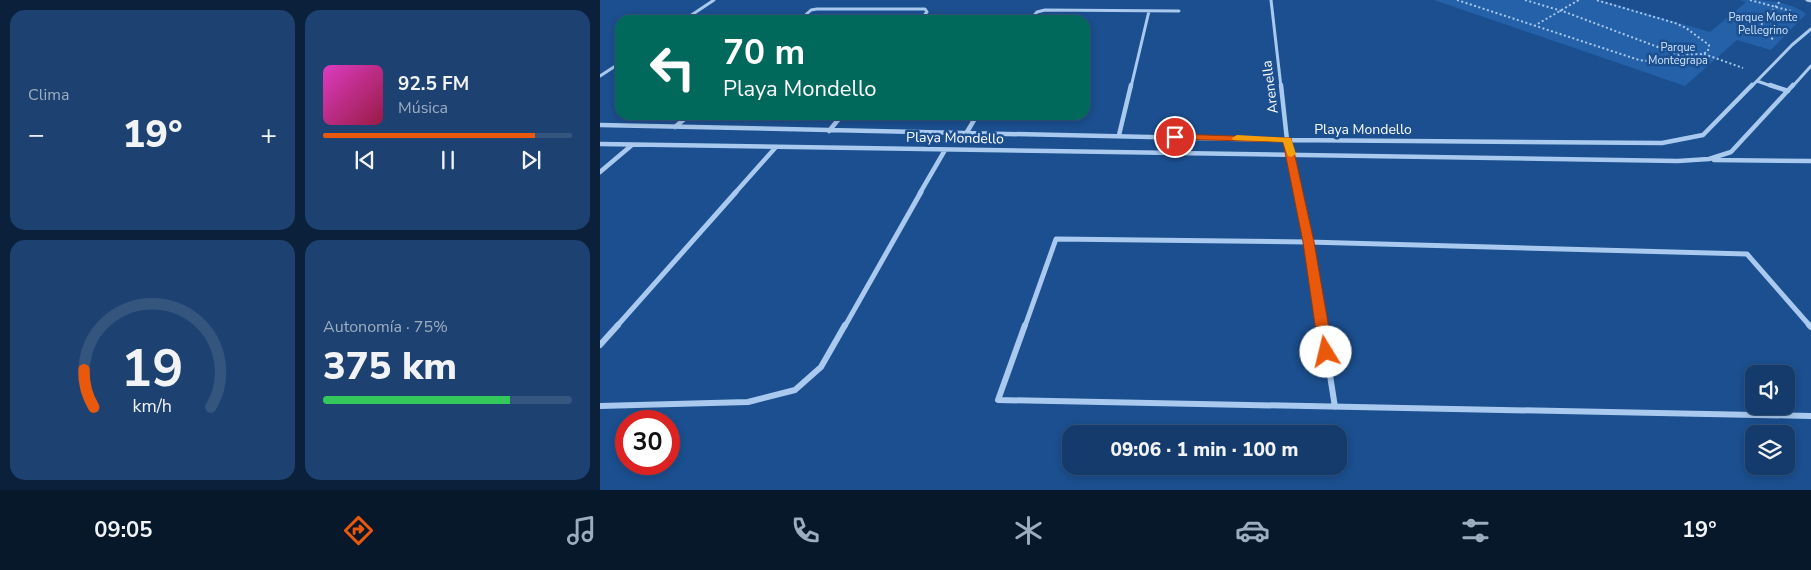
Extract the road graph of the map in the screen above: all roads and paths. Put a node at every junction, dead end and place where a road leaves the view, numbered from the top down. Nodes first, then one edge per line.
1 (714, 0) edge
2 (1271, 0) edge
3 (1457, 0) edge
4 (1525, 0) edge
5 (1579, 0) edge
6 (1596, 0) edge
7 (1750, 0) edge
8 (1781, 0) edge
9 (1807, 0) edge
10 (1811, 1) edge
11 (1776, 7) junction
12 (1560, 11) junction
13 (1150, 12) junction
14 (1179, 12) dead end
15 (1793, 12) dead end
16 (692, 15) edge
17 (806, 15) edge
18 (924, 15) edge
19 (1034, 15) edge
20 (1534, 26) junction
21 (1811, 29) edge
22 (1792, 45) junction
23 (1703, 54) junction
24 (1679, 55) junction
25 (615, 66) edge
26 (1811, 66) edge
27 (1764, 75) junction
28 (600, 76) edge
29 (1757, 81) junction
30 (1788, 91) junction
31 (683, 120) edge
32 (838, 120) edge
33 (974, 120) edge
34 (600, 125) edge
35 (675, 127) junction
36 (829, 131) junction
37 (967, 132) junction
38 (1119, 135) junction
39 (1287, 140) junction
40 (600, 144) edge
41 (633, 145) junction
42 (776, 147) junction
43 (945, 150) junction
44 (1292, 155) junction
45 (1709, 159) junction
46 (1811, 161) edge
47 (600, 172) edge
48 (1308, 242) junction
49 (1811, 327) edge
50 (600, 345) edge
51 (600, 406) edge
52 (1335, 407) junction
53 (1811, 416) edge

1 - 16 street
2 - 39 street, Arenella
3 - 20 path
4 - 12 path
5 - 12 path
6 - 23 path
7 - 11 path
8 - 11 path
9 - 10 street
11 - 15 path
11 - 22 path
12 - 20 path
12 - 24 path
13 - 14 street
13 - 19 street
13 - 38 street
17 - 18 street
20 - 24 path
21 - 22 street, Playa Mondello
22 - 27 street, Playa Mondello
23 - 24 path
23 - 27 path
25 - 28 street
26 - 30 street, Playa Mondello
27 - 29 street, Playa Mondello
29 - 30 street
29 - 39 street, Playa Mondello
30 - 45 street, Playa Mondello
31 - 35 street
32 - 36 street
33 - 37 street
34 - 35 street, Playa Mondello
35 - 36 street, Playa Mondello
36 - 37 street, Playa Mondello
37 - 38 street, Playa Mondello
38 - 39 street, Playa Mondello
39 - 44 street, Arenella
40 - 41 street, Playa Mondello
41 - 42 street, Playa Mondello
41 - 47 street
42 - 43 street, Playa Mondello
42 - 50 street
43 - 44 street, Playa Mondello
43 - 51 street
44 - 45 street, Playa Mondello
44 - 48 street, Arenella
45 - 46 street
48 - 49 street
48 - 52 street, Arenella
48 - 52 street
52 - 53 street

